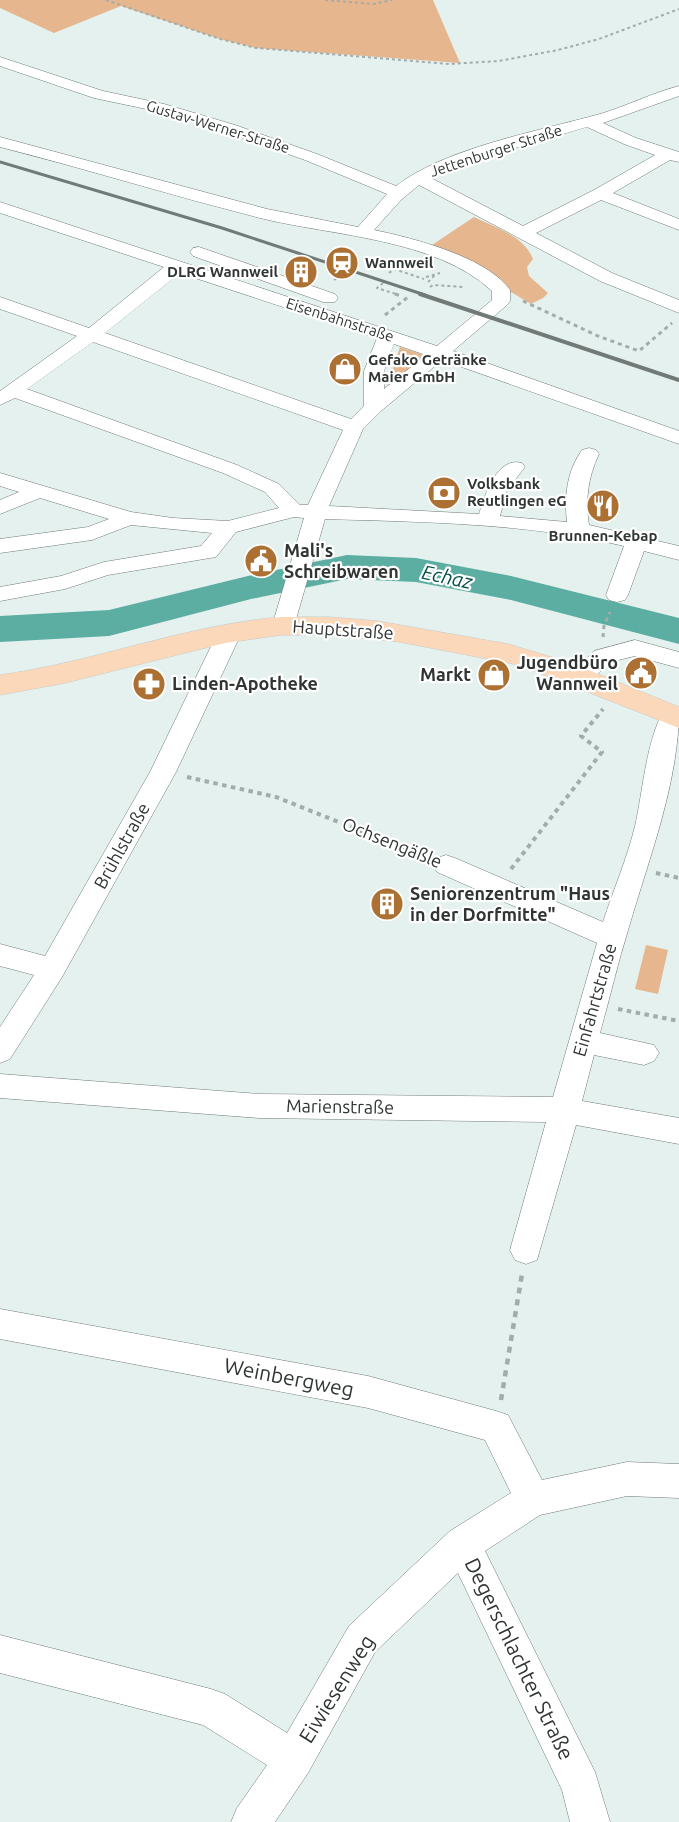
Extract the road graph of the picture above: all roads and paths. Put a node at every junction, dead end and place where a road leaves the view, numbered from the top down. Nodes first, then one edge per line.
1 (106, 0) edge
2 (325, 0) edge
3 (366, 0) edge
4 (392, 0) edge
5 (374, 4) junction
6 (679, 9) edge
7 (0, 61) edge
8 (679, 91) edge
9 (588, 122) junction
10 (0, 142) edge
11 (673, 156) edge
12 (418, 178) junction
13 (398, 193) junction
14 (600, 194) junction
15 (0, 207) edge
16 (679, 225) edge
17 (363, 232) junction
18 (523, 233) junction
19 (199, 252) dead end
20 (177, 266) junction
21 (348, 271) dead end
22 (389, 273) dead end
23 (342, 275) dead end
24 (428, 282) dead end
25 (383, 283) dead end
26 (430, 287) dead end
27 (448, 287) dead end
28 (401, 296) dead end
29 (408, 297) dead end
30 (0, 303) edge
31 (497, 303) junction
32 (679, 307) edge
33 (679, 317) edge
34 (383, 328) junction
35 (91, 335) junction
36 (440, 353) junction
37 (7, 396) edge
38 (374, 407) junction
39 (354, 427) junction
40 (679, 438) edge
41 (590, 454) dead end
42 (514, 467) dead end
43 (0, 479) edge
44 (38, 491) junction
45 (0, 508) edge
46 (294, 511) junction
47 (317, 512) junction
48 (129, 518) junction
49 (488, 521) junction
50 (228, 527) junction
51 (579, 529) junction
52 (92, 533) junction
53 (636, 542) junction
54 (0, 546) edge
55 (679, 553) edge
56 (104, 569) junction
57 (0, 594) edge
58 (617, 595) dead end
59 (283, 626) junction
60 (229, 634) junction
61 (679, 660) edge
62 (580, 677) junction
63 (0, 684) edge
64 (616, 692) junction
65 (676, 717) edge
66 (164, 772) junction
67 (446, 866) joint
68 (497, 886) junction
69 (612, 938) junction
70 (0, 955) edge
71 (52, 969) junction
72 (594, 1004) junction
73 (679, 1021) edge
74 (584, 1041) junction
75 (0, 1051) edge
76 (644, 1053) dead end
77 (0, 1086) edge
78 (564, 1110) junction
79 (679, 1131) edge
80 (526, 1250) joint
81 (0, 1324) edge
82 (496, 1427) junction
83 (679, 1481) edge
84 (533, 1499) junction
85 (464, 1544) junction
86 (0, 1654) edge
87 (294, 1759) junction
88 (251, 1822) edge
89 (590, 1822) edge

1 - 6 path
2 - 5 path
3 - 5 path
4 - 5 path
7 - 13 street, Gustav-Werner-Straße
8 - 9 street, Jettenburger Straße
9 - 11 street
9 - 12 street, Jettenburger Straße
10 - 17 street
11 - 14 street
12 - 13 street, Jettenburger Straße
12 - 18 street
13 - 17 street, Jettenburger Straße
14 - 16 street
14 - 18 street
15 - 20 street, Eisenbahnstraße
17 - 31 street
18 - 32 street
19 - 34 street
20 - 34 street, Eisenbahnstraße
20 - 35 street
21 - 23 path
22 - 24 path
25 - 28 path
26 - 27 path
29 - 34 path
30 - 35 street
31 - 33 path
31 - 36 street
34 - 36 street, Eisenbahnstraße
34 - 38 street
35 - 37 street
35 - 39 street
36 - 38 street
36 - 40 street, Eisenbahnstraße
37 - 46 street
38 - 39 street
39 - 47 street
41 - 51 street
42 - 49 street
43 - 44 street
44 - 45 street
44 - 48 street
46 - 47 street
46 - 50 street
47 - 49 street
47 - 59 street
48 - 50 street
48 - 52 street
49 - 51 street
50 - 56 street
51 - 53 street
52 - 54 street
52 - 56 street
53 - 55 street
53 - 58 street
56 - 57 street
59 - 60 main road, Hauptstraße
59 - 62 main road, Hauptstraße
60 - 63 main road, Hauptstraße
60 - 66 street, Brühlstraße
61 - 62 street
62 - 64 main road, Hauptstraße
64 - 65 main road, Hauptstraße
64 - 68 path
65 - 69 street, Einfahrtstraße
66 - 67 path, Ochsengäßle
66 - 71 street, Brühlstraße
67 - 68 street, Ochsengäßle
68 - 69 street, Ochsengäßle
69 - 72 street, Einfahrtstraße
70 - 71 street
71 - 75 street, Brühlstraße
72 - 73 path
72 - 74 street, Einfahrtstraße
74 - 76 street
74 - 78 street, Einfahrtstraße
77 - 78 street, Marienstraße
78 - 79 street, Marienstraße
78 - 80 street, Einfahrtstraße
80 - 82 path
81 - 82 street, Weinbergweg
82 - 84 street
83 - 84 street, Degerschlachter Straße
84 - 85 street, Degerschlachter Straße
85 - 87 street, Eiwiesenweg
85 - 89 street, Degerschlachter Straße
86 - 87 street
87 - 88 street, Eiwiesenweg

